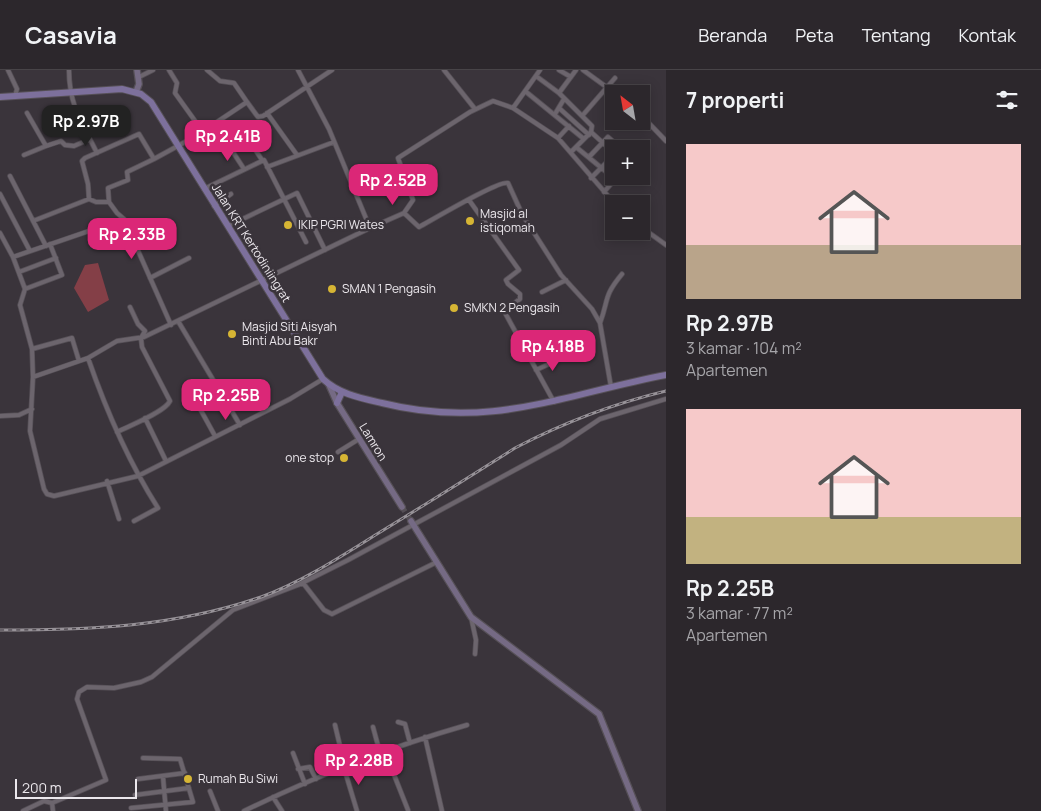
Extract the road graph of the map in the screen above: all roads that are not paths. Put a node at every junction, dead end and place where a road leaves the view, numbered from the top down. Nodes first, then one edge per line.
1 (8, 70) edge
2 (70, 70) edge
3 (137, 70) edge
4 (153, 70) edge
5 (169, 70) edge
6 (207, 70) edge
7 (298, 70) edge
8 (332, 70) edge
9 (444, 70) edge
10 (540, 70) edge
11 (559, 70) edge
12 (576, 70) edge
13 (583, 70) edge
14 (536, 76) junction
15 (139, 77) junction
16 (571, 77) junction
17 (616, 78) dead end
18 (605, 85) edge
19 (610, 85) edge
20 (307, 87) junction
21 (605, 90) edge
22 (69, 92) junction
23 (136, 92) junction
24 (525, 92) junction
25 (559, 93) junction
26 (15, 96) junction
27 (0, 98) edge
28 (564, 99) junction
29 (247, 102) junction
30 (513, 108) junction
31 (558, 108) junction
32 (475, 109) junction
33 (27, 113) dead end
34 (267, 113) junction
35 (555, 114) junction
36 (582, 116) junction
37 (650, 124) edge
38 (569, 126) junction
39 (243, 131) dead end
40 (203, 132) junction
41 (590, 133) junction
42 (558, 138) junction
43 (90, 139) junction
44 (584, 140) junction
45 (612, 140) edge
46 (666, 141) edge
47 (334, 142) junction
48 (602, 142) junction
49 (605, 145) edge
50 (46, 146) junction
51 (178, 146) junction
52 (229, 146) dead end
53 (576, 146) junction
54 (571, 152) junction
55 (97, 153) junction
56 (24, 155) dead end
57 (297, 155) junction
58 (589, 157) junction
59 (154, 159) junction
60 (262, 160) junction
61 (605, 164) edge
62 (268, 167) junction
63 (601, 168) junction
64 (244, 169) junction
65 (605, 170) edge
66 (10, 176) dead end
67 (591, 178) junction
68 (610, 185) edge
69 (204, 189) junction
70 (604, 192) junction
71 (0, 194) edge
72 (231, 194) dead end
73 (607, 195) edge
74 (89, 199) junction
75 (282, 199) junction
76 (469, 200) junction
77 (109, 202) junction
78 (214, 206) junction
79 (404, 213) junction
80 (124, 218) junction
81 (33, 221) junction
82 (227, 226) junction
83 (370, 228) junction
84 (0, 233) edge
85 (650, 233) edge
86 (306, 242) dead end
87 (48, 245) junction
88 (666, 245) edge
89 (325, 250) junction
90 (30, 251) junction
91 (13, 257) junction
92 (56, 258) junction
93 (189, 258) dead end
94 (19, 272) junction
95 (622, 274) dead end
96 (150, 278) junction
97 (566, 280) junction
98 (262, 281) junction
99 (25, 289) junction
100 (542, 292) dead end
101 (130, 307) dead end
102 (178, 321) junction
103 (600, 323) junction
104 (171, 325) junction
105 (141, 338) junction
106 (32, 348) junction
107 (88, 358) junction
108 (562, 358) dead end
109 (80, 360) junction
110 (536, 370) junction
111 (666, 375) edge
112 (33, 377) junction
113 (323, 379) junction
114 (214, 384) junction
115 (329, 385) junction
116 (611, 388) junction
117 (342, 392) junction
118 (666, 399) edge
119 (554, 402) junction
120 (337, 403) junction
121 (32, 409) junction
122 (0, 416) edge
123 (145, 418) junction
124 (240, 424) junction
125 (117, 432) junction
126 (215, 436) junction
127 (359, 439) junction
128 (338, 452) dead end
129 (166, 461) junction
130 (138, 476) junction
131 (107, 481) junction
132 (402, 507) tunnel mouth
133 (118, 519) dead end
134 (134, 521) dead end
135 (412, 523) junction
136 (436, 562) junction
137 (303, 583) junction
138 (471, 617) junction
139 (476, 654) dead end
140 (398, 722) dead end
141 (335, 725) dead end
142 (467, 725) dead end
143 (373, 727) dead end
144 (425, 737) junction
145 (410, 743) junction
146 (385, 752) junction
147 (293, 753) dead end
148 (380, 753) junction
149 (143, 758) dead end
150 (345, 767) junction
151 (298, 769) junction
152 (185, 773) junction
153 (163, 777) junction
154 (138, 779) dead end
155 (316, 779) junction
156 (305, 784) junction
157 (189, 788) junction
158 (165, 791) junction
159 (210, 791) dead end
160 (135, 795) dead end
161 (273, 798) junction
162 (52, 803) junction
163 (166, 805) junction
164 (130, 808) dead end
165 (408, 810) edge
166 (23, 811) edge
167 (53, 811) edge
168 (166, 811) edge
169 (218, 811) edge
170 (244, 811) edge
171 (282, 811) edge
172 (357, 811) edge
173 (442, 811) edge
174 (638, 811) edge

1 - 26 street
2 - 22 street
3 - 15 street
4 - 15 street
5 - 40 street
6 - 29 street
7 - 20 street
8 - 20 street
9 - 32 street
10 - 14 street
11 - 16 street
12 - 16 street
13 - 18 street
14 - 24 street
14 - 25 street
15 - 23 street
16 - 25 street
17 - 19 street
20 - 34 street
20 - 47 street
21 - 36 street
22 - 23 main road
22 - 26 main road
22 - 43 street
23 - 51 main road, Jalan KRT Kertodiniingrat
24 - 30 street
24 - 35 street
25 - 28 street
26 - 27 main road
28 - 31 street
28 - 36 street
29 - 34 street
29 - 40 street
30 - 32 street
30 - 42 street
31 - 35 street
31 - 41 street
32 - 79 street
33 - 50 street
34 - 57 street
35 - 38 street
36 - 41 street
37 - 46 street
38 - 42 street
38 - 44 street
39 - 60 street
40 - 51 street
41 - 44 street
41 - 48 street
42 - 54 street
43 - 50 street
43 - 55 street
44 - 53 street
45 - 48 street
47 - 57 street
47 - 83 street
48 - 49 street
48 - 58 street
50 - 56 street
51 - 59 street
51 - 69 main road, Jalan KRT Kertodiniingrat
52 - 64 street
53 - 54 street
53 - 58 street
54 - 67 street
55 - 59 street
55 - 74 street
57 - 62 street
58 - 63 street
59 - 77 street
60 - 62 street
60 - 64 street
61 - 63 street
62 - 75 street
63 - 65 street
63 - 67 street
64 - 69 street
66 - 81 street
67 - 70 street
68 - 70 street
69 - 78 main road, Jalan KRT Kertodiniingrat
70 - 73 street
71 - 90 street
72 - 78 street
74 - 77 street
74 - 81 street
75 - 82 street
75 - 86 street
75 - 89 street
76 - 79 street
76 - 97 street
76 - 110 street
77 - 80 street
78 - 82 main road, Jalan KRT Kertodiniingrat
79 - 83 street
80 - 87 street
80 - 96 street
81 - 87 street
82 - 98 main road, Jalan KRT Kertodiniingrat
83 - 89 street
84 - 91 street
85 - 88 street
87 - 90 street
87 - 92 street
89 - 98 street
90 - 91 street
91 - 94 street
92 - 94 street
92 - 99 street
93 - 96 street
94 - 99 street
95 - 103 street
96 - 104 street
97 - 100 street
97 - 103 street
98 - 102 street
98 - 113 main road, Jalan KRT Kertodiniingrat
99 - 106 street
101 - 105 street
102 - 104 street
102 - 114 street
103 - 116 street
104 - 105 street
105 - 107 street
105 - 123 street
106 - 109 street
106 - 112 street
107 - 109 street
107 - 125 street
108 - 110 street
109 - 112 street
110 - 119 street
111 - 116 main road, Jalan KRT Kertodiniingrat
112 - 121 street
113 - 115 main road, Jalan KRT Kertodiniingrat
113 - 124 street
114 - 124 street
114 - 126 street
115 - 117 main road, Jalan KRT Kertodiniingrat
115 - 120 street, Lamron
116 - 119 main road, Jalan KRT Kertodiniingrat
117 - 119 main road, Jalan KRT Kertodiniingrat
117 - 120 main road
118 - 135 street
120 - 127 street, Lamron
121 - 122 street
121 - 131 street
123 - 125 street
123 - 129 street
124 - 126 street
125 - 130 street
126 - 129 street
127 - 128 street
127 - 132 street, Lamron
129 - 130 street
130 - 131 street
130 - 134 street
131 - 133 street
135 - 136 street
135 - 137 street
136 - 137 street
136 - 138 street
137 - 162 street
138 - 139 street
138 - 174 street
140 - 145 street
141 - 150 street
142 - 144 street
143 - 148 street
144 - 145 street
144 - 173 street
145 - 146 street
146 - 148 street
146 - 165 street
147 - 151 street
148 - 150 street
149 - 152 street
150 - 155 street
150 - 172 street
151 - 155 street
151 - 156 street
152 - 153 street
152 - 157 street
153 - 154 street
153 - 158 street
155 - 156 street
156 - 161 street
157 - 158 street
157 - 163 street
158 - 160 street
158 - 163 street
159 - 169 street
161 - 170 street
161 - 171 street
162 - 166 street
162 - 167 street
163 - 164 street
163 - 168 street

